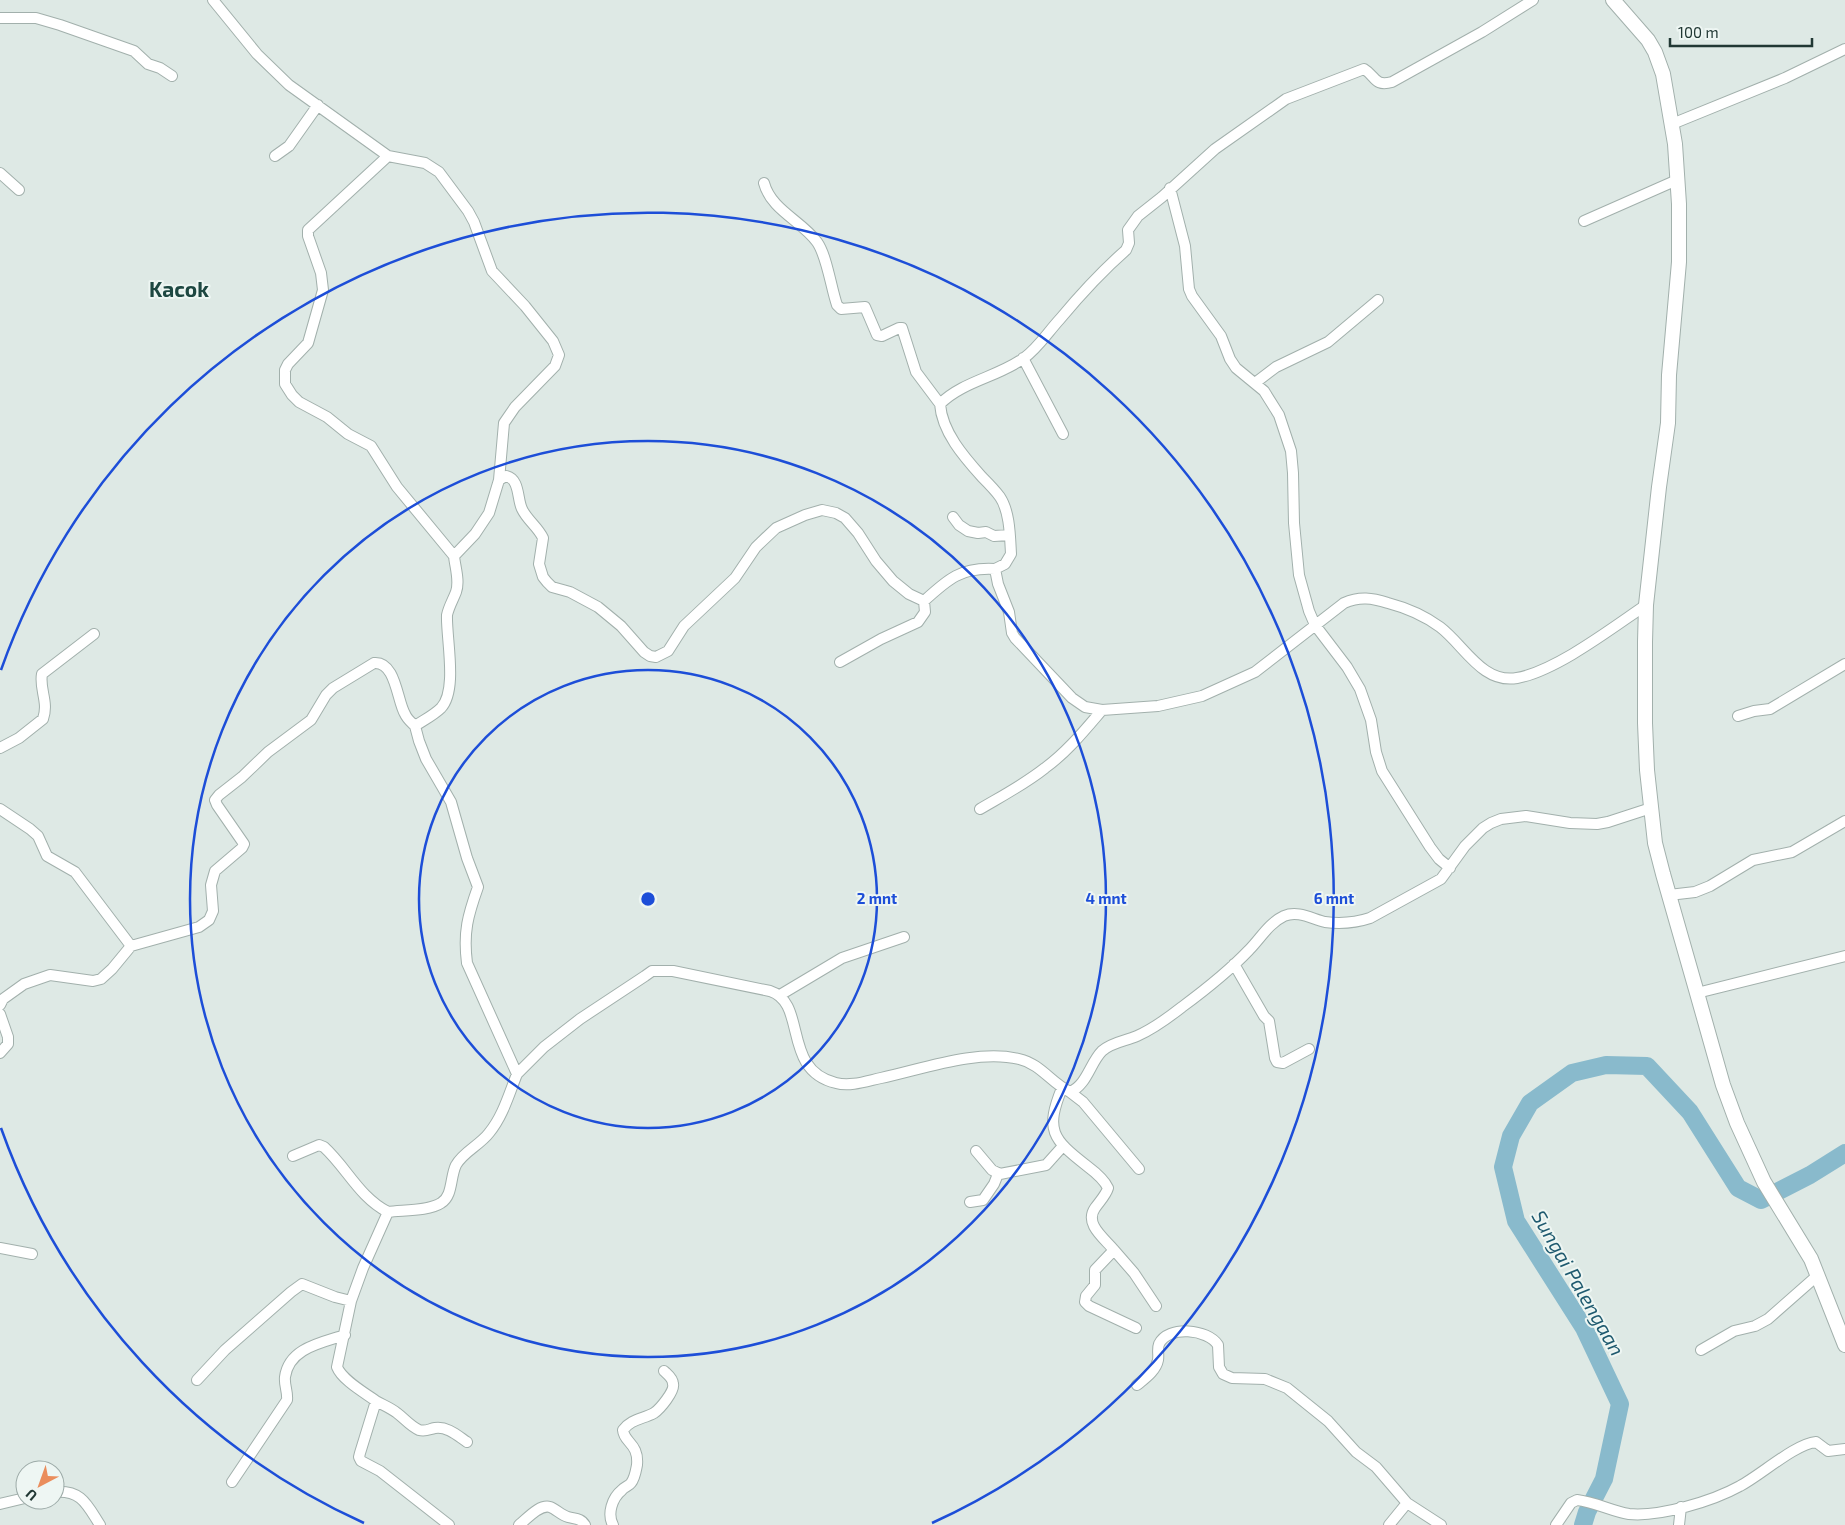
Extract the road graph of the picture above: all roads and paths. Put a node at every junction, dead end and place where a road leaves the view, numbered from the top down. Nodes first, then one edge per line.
1 (212, 0) edge
2 (1533, 0) edge
3 (1613, 0) edge
4 (0, 18) edge
5 (1845, 49) edge
6 (172, 76) dead end
7 (318, 105) junction
8 (1672, 124) junction
9 (275, 156) dead end
10 (388, 156) junction
11 (0, 173) edge
12 (1677, 180) junction
13 (764, 183) dead end
14 (1170, 188) junction
15 (19, 190) dead end
16 (1584, 221) dead end
17 (1378, 300) dead end
18 (1024, 358) junction
19 (1255, 383) junction
20 (940, 404) junction
21 (1063, 434) dead end
22 (499, 480) junction
23 (952, 518) dead end
24 (1009, 535) junction
25 (454, 556) junction
26 (995, 569) junction
27 (924, 601) junction
28 (1646, 606) junction
29 (1315, 625) junction
30 (94, 634) dead end
31 (840, 662) dead end
32 (1845, 664) edge
33 (1102, 710) junction
34 (1738, 716) dead end
35 (415, 726) junction
36 (0, 748) edge
37 (1651, 808) junction
38 (0, 809) edge
39 (980, 809) dead end
40 (1845, 821) edge
41 (1450, 868) junction
42 (1669, 895) junction
43 (904, 937) dead end
44 (131, 946) junction
45 (1845, 956) edge
46 (1234, 964) junction
47 (1697, 993) junction
48 (780, 995) junction
49 (0, 1005) edge
50 (0, 1014) edge
51 (1310, 1049) dead end
52 (0, 1054) edge
53 (517, 1074) junction
54 (1066, 1090) junction
55 (1064, 1146) junction
56 (976, 1151) dead end
57 (293, 1156) dead end
58 (1139, 1169) dead end
59 (998, 1174) junction
60 (970, 1202) dead end
61 (388, 1212) junction
62 (0, 1248) edge
63 (1114, 1250) junction
64 (32, 1254) dead end
65 (1818, 1275) junction
66 (351, 1301) junction
67 (1156, 1306) dead end
68 (1136, 1328) dead end
69 (345, 1335) junction
70 (1845, 1345) edge
71 (1701, 1350) dead end
72 (664, 1371) dead end
73 (197, 1380) dead end
74 (1137, 1385) dead end
75 (376, 1401) junction
76 (467, 1442) dead end
77 (1845, 1449) edge
78 (232, 1482) dead end
79 (65, 1491) edge
80 (15, 1500) edge
81 (1407, 1503) junction
82 (0, 1504) edge
83 (1681, 1507) junction
84 (100, 1525) edge
85 (449, 1525) edge
86 (519, 1525) edge
87 (585, 1525) edge
88 (613, 1525) edge
89 (1389, 1525) edge
90 (1441, 1525) edge
91 (1556, 1525) edge
92 (1679, 1525) edge

1 - 7 street
2 - 14 street
3 - 8 street
4 - 6 street
5 - 8 street
7 - 9 street
7 - 10 street
8 - 12 street
10 - 22 street
10 - 25 street
11 - 15 street
12 - 16 street
12 - 28 street
13 - 20 street
14 - 18 street
14 - 19 street
17 - 19 street
18 - 20 street
18 - 21 street
19 - 29 street
20 - 24 street
22 - 25 street
22 - 27 street
23 - 24 street
24 - 26 street
25 - 35 street
26 - 27 street
26 - 33 street
27 - 31 street
28 - 29 street
28 - 37 street
29 - 33 street
29 - 41 street
30 - 36 street
32 - 34 street
33 - 39 street
35 - 44 street
35 - 53 street
37 - 41 street
37 - 42 street
38 - 44 street
40 - 42 street
41 - 46 street
42 - 47 street
43 - 48 street
44 - 49 street
45 - 47 street
46 - 51 street
46 - 54 street
47 - 65 street
48 - 53 street
48 - 54 street
50 - 52 street
53 - 61 street
54 - 55 street
54 - 58 street
55 - 59 street
55 - 63 street
56 - 59 street
57 - 61 street
59 - 60 street
61 - 66 street
62 - 64 street
63 - 67 street
63 - 68 street
65 - 70 street
65 - 71 street
66 - 69 street
66 - 73 street
69 - 75 street
69 - 78 street
72 - 88 street
74 - 81 street
75 - 76 street
75 - 85 street
77 - 83 street
79 - 84 street
80 - 82 street
81 - 89 street
81 - 90 street
83 - 91 street
83 - 92 street
86 - 87 street

